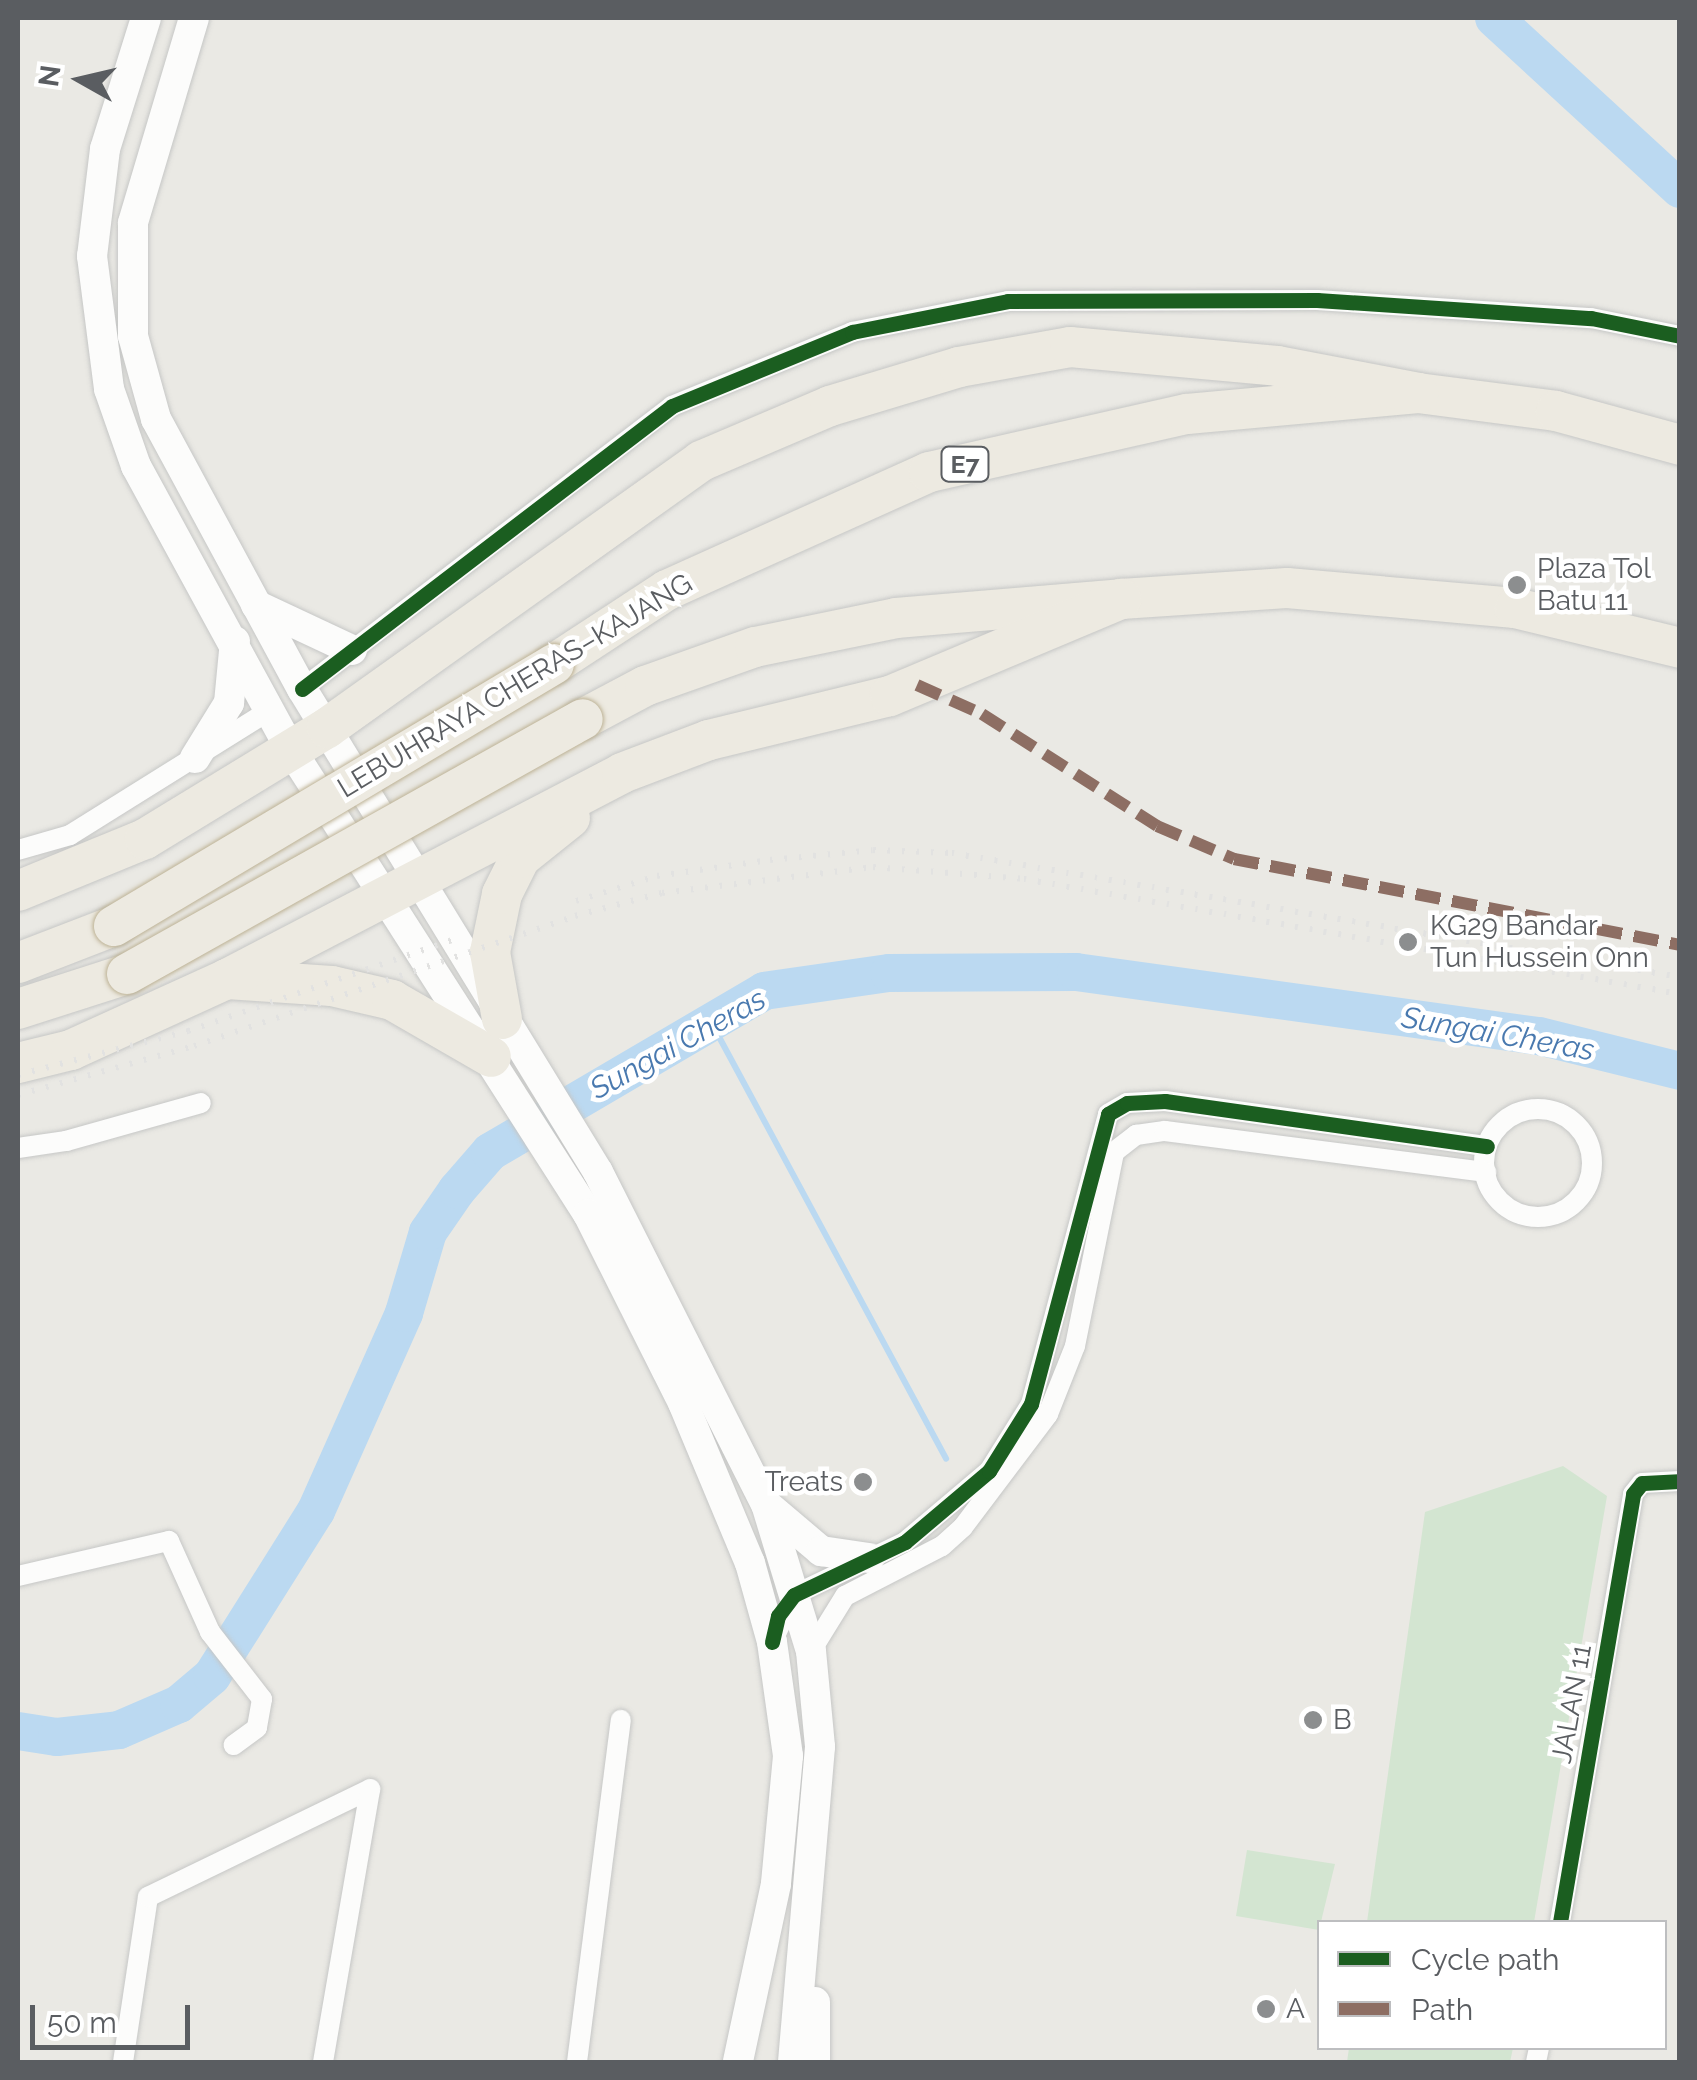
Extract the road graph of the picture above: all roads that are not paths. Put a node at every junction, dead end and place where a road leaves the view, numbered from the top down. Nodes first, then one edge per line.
1 (146, 18) edge
2 (159, 18) edge
3 (180, 18) edge
4 (194, 18) edge
5 (105, 150) junction
6 (148, 164) junction
7 (1680, 336) edge
8 (1418, 393) junction
9 (1680, 446) edge
10 (1121, 598) junction
11 (256, 605) junction
12 (236, 640) junction
13 (1680, 648) edge
14 (352, 650) junction
15 (302, 688) junction
16 (270, 710) junction
17 (327, 728) junction
18 (291, 750) junction
19 (195, 758) junction
20 (622, 773) junction
21 (18, 850) edge
22 (18, 891) edge
23 (401, 893) junction
24 (18, 963) edge
25 (228, 980) junction
26 (18, 1010) edge
27 (497, 1038) junction
28 (18, 1063) edge
29 (532, 1094) junction
30 (201, 1103) dead end
31 (1487, 1146) junction
32 (18, 1148) edge
33 (1486, 1172) junction
34 (1680, 1481) edge
35 (766, 1504) junction
36 (868, 1558) junction
37 (18, 1576) edge
38 (794, 1596) junction
39 (772, 1642) junction
40 (811, 1651) junction
41 (621, 1720) dead end
42 (234, 1745) dead end
43 (1560, 1920) edge
44 (801, 1978) junction
45 (123, 2062) edge
46 (323, 2062) edge
47 (576, 2062) edge
48 (738, 2062) edge
49 (793, 2062) edge
50 (815, 2062) edge

1 - 5 main road
2 - 3 main road
4 - 6 main road
5 - 6 main road
5 - 12 main road
6 - 11 main road
7 - 14 street
8 - 9 highway, LEBUHRAYA CHERAS–KAJANG / E7
8 - 17 highway
8 - 24 highway, LEBUHRAYA CHERAS–KAJANG / E7, bridge
10 - 13 highway, LEBUHRAYA CHERAS–KAJANG
10 - 20 highway
10 - 26 highway, LEBUHRAYA CHERAS–KAJANG, bridge
11 - 14 main road
11 - 15 main road
12 - 16 main road
12 - 19 main road
14 - 15 street
15 - 17 main road
16 - 18 main road
16 - 19 street
17 - 18 highway
17 - 23 main road
18 - 22 highway
18 - 23 main road
19 - 21 street
20 - 23 highway
20 - 27 highway
23 - 25 highway
23 - 27 main road
25 - 27 highway
25 - 28 highway
27 - 29 main road
29 - 35 main road
29 - 39 main road
30 - 32 street
31 - 33 street
31 - 33 street
31 - 36 street
33 - 40 street
34 - 43 street, JALAN 11
35 - 36 main road
35 - 38 main road
36 - 38 street
37 - 42 street
38 - 39 street
38 - 40 main road
39 - 48 main road
40 - 44 main road
41 - 47 street
44 - 49 main road
44 - 50 main road
45 - 46 street

